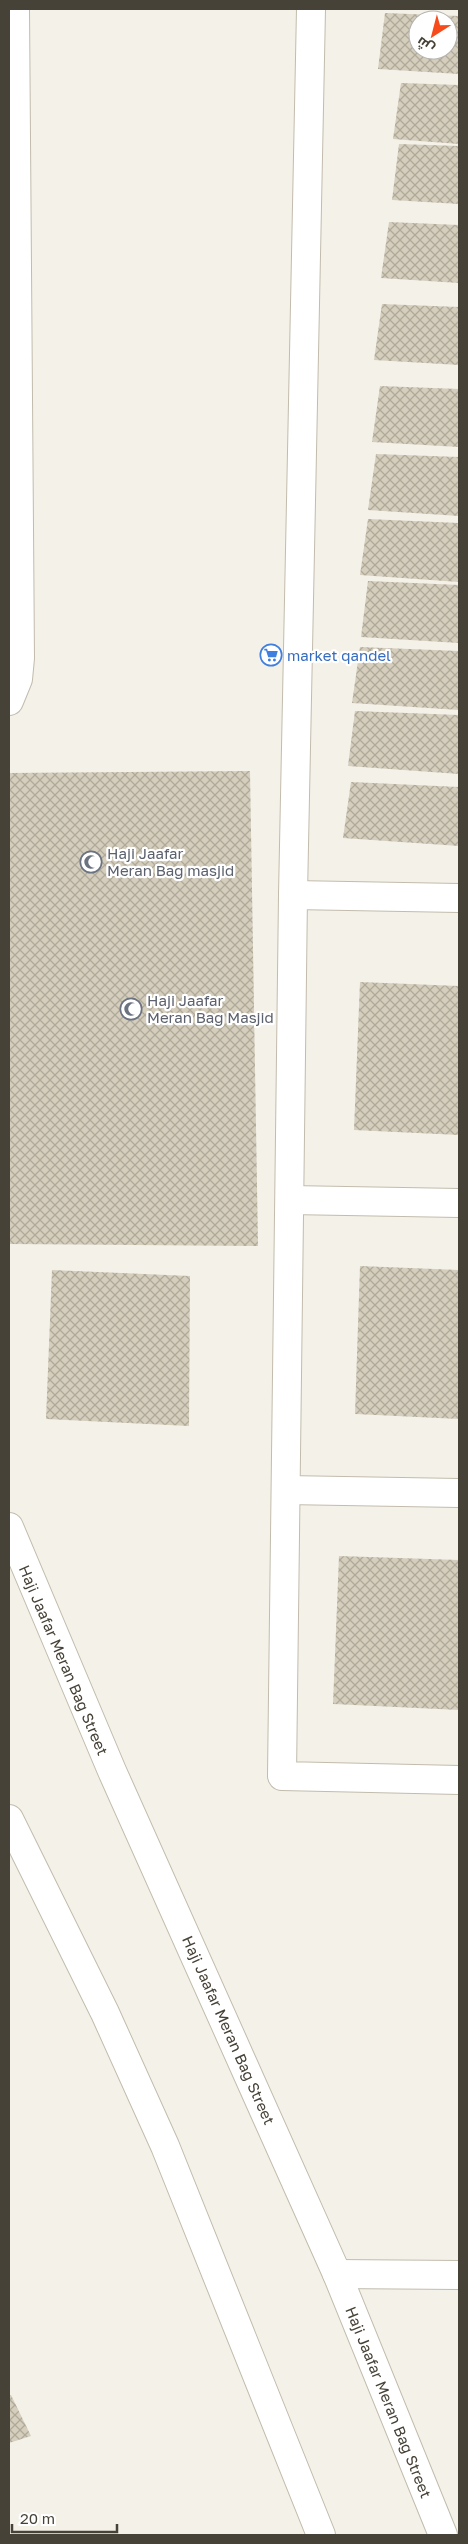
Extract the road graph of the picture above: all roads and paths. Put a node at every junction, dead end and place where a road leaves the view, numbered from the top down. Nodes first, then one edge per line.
1 (15, 9) edge
2 (312, 9) edge
3 (9, 701) edge
4 (293, 895) junction
5 (459, 898) edge
6 (290, 1200) junction
7 (459, 1203) edge
8 (286, 1490) junction
9 (459, 1493) edge
10 (9, 1527) edge
11 (459, 1780) edge
12 (9, 1819) edge
13 (337, 2274) junction
14 (459, 2275) edge
15 (321, 2535) edge
16 (443, 2535) edge

1 - 3 street
2 - 4 street
4 - 5 street
4 - 6 street
6 - 7 street
6 - 8 street
8 - 9 street
8 - 11 street
10 - 13 street, Haji Jaafar Meran Bag Street
12 - 15 street
13 - 14 street
13 - 16 street, Haji Jaafar Meran Bag Street

